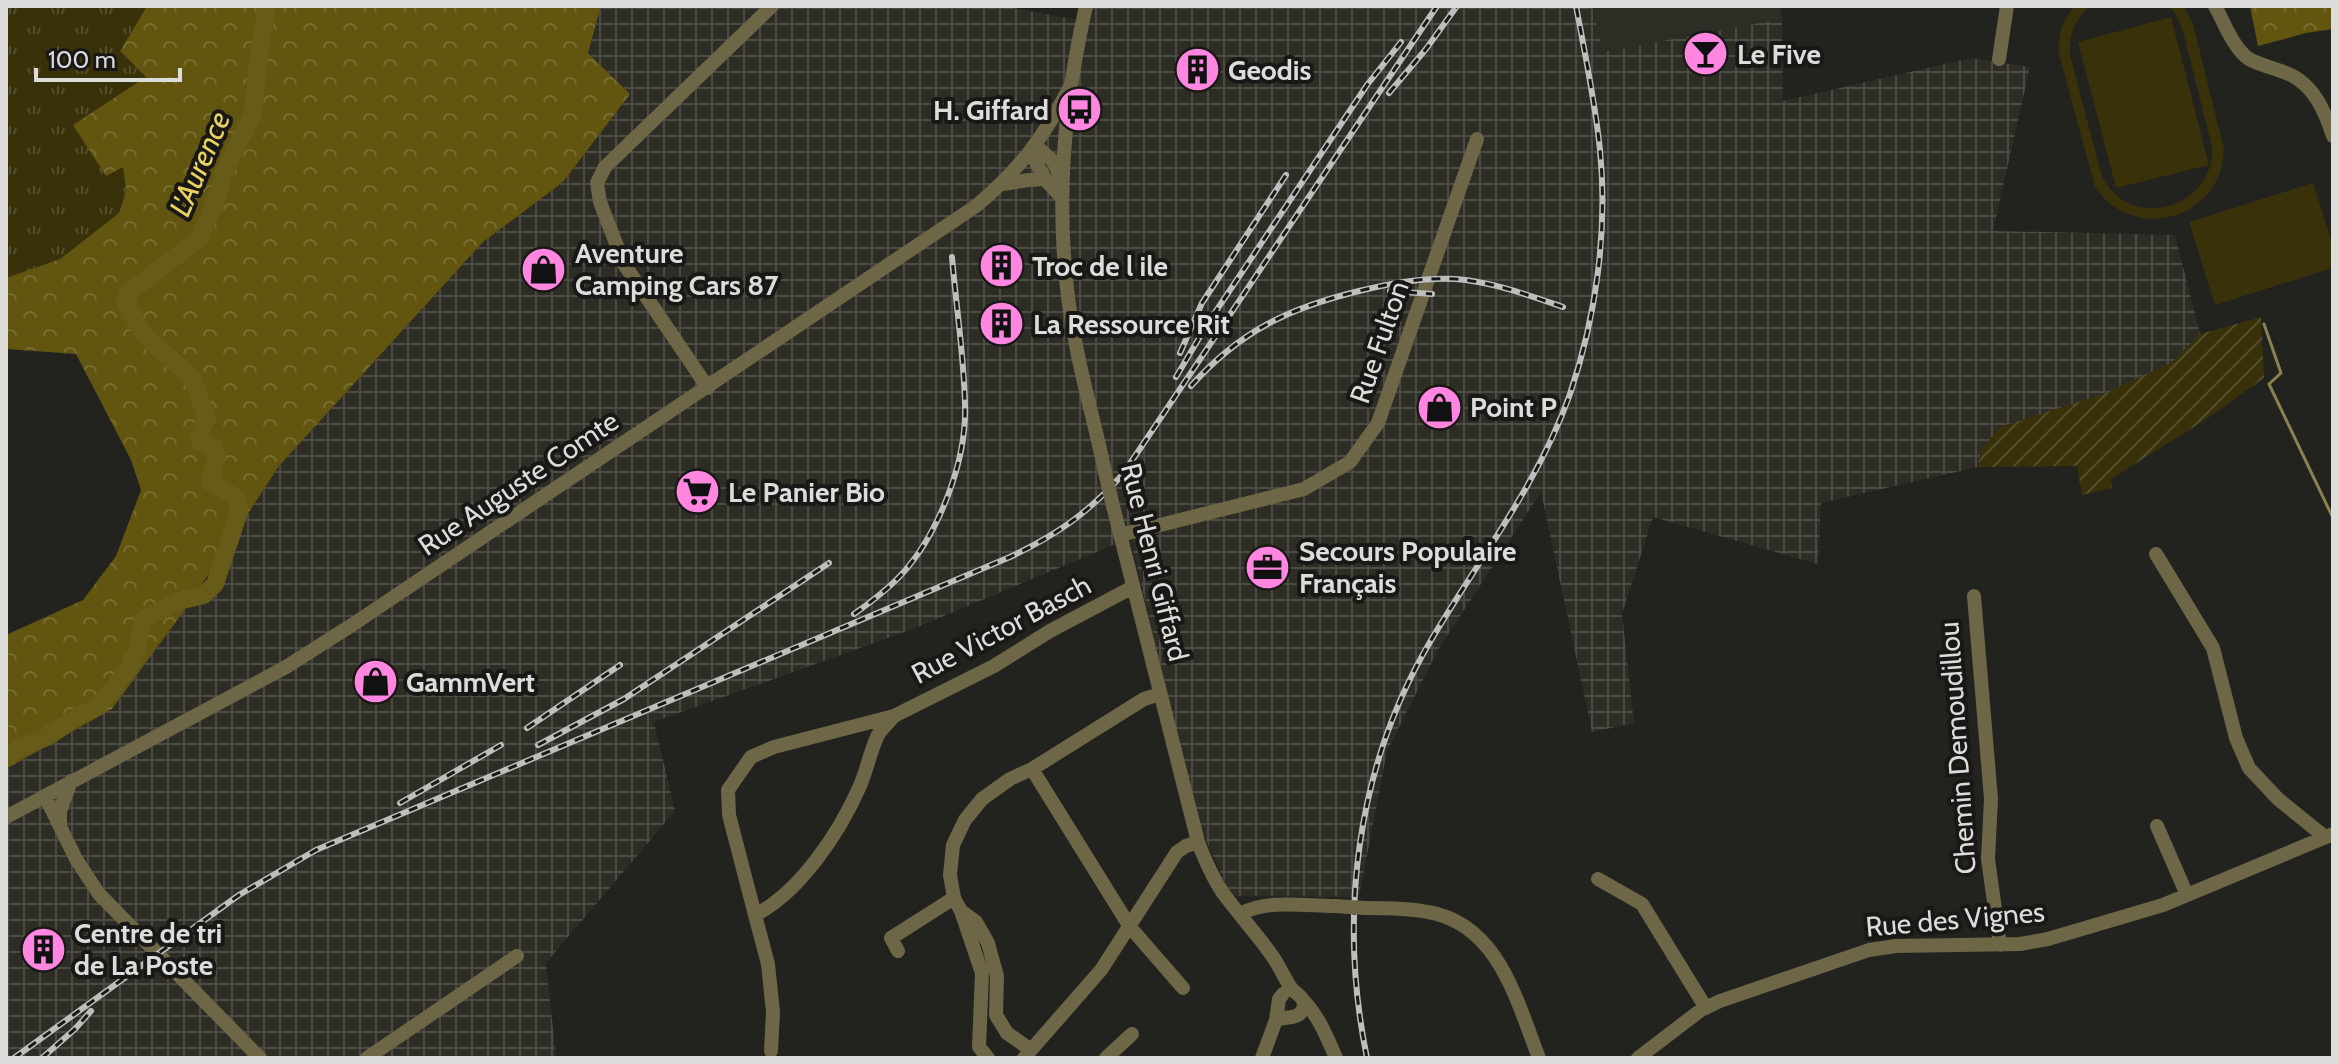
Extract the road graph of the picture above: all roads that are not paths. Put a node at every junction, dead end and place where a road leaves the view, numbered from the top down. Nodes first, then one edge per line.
1 (772, 6) edge
2 (1086, 6) edge
3 (2007, 6) edge
4 (2215, 6) edge
5 (1999, 59) dead end
6 (1071, 85) junction
7 (2333, 136) edge
8 (1477, 139) dead end
9 (1033, 150) junction
10 (1045, 179) junction
11 (1002, 184) junction
12 (1061, 192) junction
13 (708, 388) junction
14 (1120, 535) junction
15 (2156, 554) dead end
16 (1133, 587) junction
17 (1974, 596) dead end
18 (1160, 694) junction
19 (894, 716) junction
20 (1032, 769) junction
21 (71, 781) junction
22 (45, 796) junction
23 (10, 814) edge
24 (60, 826) junction
25 (2157, 826) dead end
26 (2329, 836) edge
27 (1198, 842) junction
28 (1598, 879) dead end
29 (2187, 895) junction
30 (958, 904) junction
31 (1240, 914) junction
32 (755, 915) junction
33 (1130, 927) junction
34 (2000, 945) junction
35 (898, 951) dead end
36 (517, 956) dead end
37 (1183, 988) dead end
38 (1295, 1000) junction
39 (1706, 1008) junction
40 (1280, 1015) junction
41 (1132, 1034) dead end
42 (771, 1051) dead end
43 (1028, 1054) edge
44 (260, 1058) edge
45 (367, 1058) edge
46 (988, 1058) edge
47 (1106, 1058) edge
48 (1262, 1058) edge
49 (1336, 1058) edge
50 (1539, 1058) edge
51 (1638, 1058) edge

1 - 13 street
2 - 6 street
3 - 5 street
4 - 7 street
6 - 9 street, Rue Auguste Comte
6 - 12 street, Rue Henri Giffard
8 - 14 street, Rue Fulton
9 - 10 street
9 - 11 street, Rue Auguste Comte
9 - 12 street
10 - 11 street
10 - 12 street
11 - 13 street, Rue Auguste Comte
12 - 14 street, Rue Henri Giffard, bridge
13 - 21 street, Rue Auguste Comte
14 - 16 street, Rue Henri Giffard
15 - 26 street
16 - 18 street, Rue Henri Giffard
16 - 19 street, Rue Victor Basch
17 - 34 street, Chemin Demoudillou
18 - 20 street
18 - 27 street, Rue Henri Giffard
19 - 32 street, Rue Victor Basch
19 - 32 street, Rue Victor Basch
20 - 30 street
20 - 33 street
21 - 22 street, Rue Auguste Comte
21 - 24 street
22 - 23 street, Rue Auguste Comte
22 - 24 street
23 - 24 street
24 - 44 street
25 - 29 street
26 - 29 street, Rue des Vignes
27 - 31 street, Rue Henri Giffard
27 - 33 street
28 - 39 street
29 - 34 street, Rue des Vignes
30 - 35 street
30 - 43 street
30 - 46 street
31 - 38 street, Rue Henri Giffard
31 - 50 street, bridge
32 - 42 street, Rue Victor Basch
33 - 37 street
33 - 43 street
34 - 39 street, Rue des Vignes
36 - 45 street
38 - 40 street
38 - 40 street
38 - 49 street
39 - 51 street, Rue des Vignes
40 - 48 street
41 - 47 street

